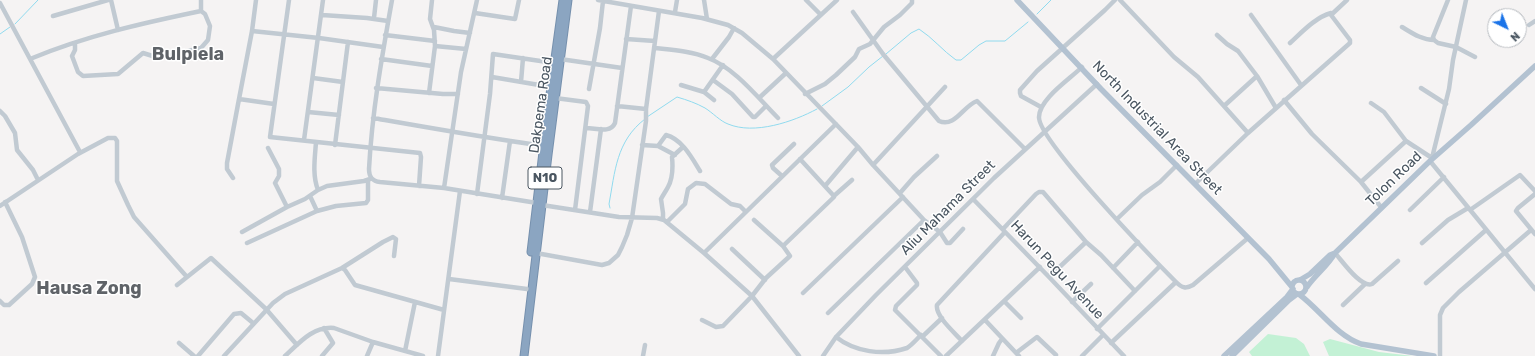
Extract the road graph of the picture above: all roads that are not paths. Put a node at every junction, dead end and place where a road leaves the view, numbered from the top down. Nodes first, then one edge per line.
1 (108, 0) edge
2 (111, 0) edge
3 (201, 0) edge
4 (256, 0) edge
5 (289, 0) edge
6 (323, 0) edge
7 (376, 0) edge
8 (392, 0) edge
9 (432, 0) edge
10 (476, 0) edge
11 (519, 0) edge
12 (563, 0) edge
13 (568, 0) edge
14 (598, 0) edge
15 (603, 0) edge
16 (677, 0) edge
17 (704, 0) edge
18 (806, 0) edge
19 (837, 0) edge
20 (912, 0) edge
21 (1017, 0) edge
22 (1115, 0) edge
23 (1120, 0) edge
24 (1347, 0) edge
25 (1448, 0) edge
26 (1466, 0) edge
27 (622, 2) edge
28 (0, 3) edge
29 (631, 6) junction
30 (201, 10) junction
31 (659, 11) junction
32 (675, 12) junction
33 (853, 12) dead end
34 (475, 13) junction
35 (1331, 13) junction
36 (322, 15) junction
37 (821, 15) junction
38 (1251, 15) dead end
39 (53, 16) dead end
40 (374, 18) junction
41 (707, 19) junction
42 (388, 21) junction
43 (1535, 21) edge
44 (1530, 25) dead end
45 (434, 27) junction
46 (1402, 27) dead end
47 (734, 28) junction
48 (118, 30) junction
49 (252, 30) junction
50 (470, 33) junction
51 (284, 35) junction
52 (385, 35) junction
53 (1218, 35) dead end
54 (319, 38) junction
55 (626, 39) junction
56 (1434, 40) junction
57 (655, 41) junction
58 (873, 41) junction
59 (75, 42) junction
60 (348, 42) junction
61 (1290, 43) dead end
62 (435, 44) junction
63 (383, 47) junction
64 (1456, 47) junction
65 (654, 48) junction
66 (1063, 48) junction
67 (466, 49) junction
68 (1476, 57) dead end
69 (523, 58) junction
70 (30, 59) junction
71 (381, 59) junction
72 (712, 59) junction
73 (773, 59) junction
74 (557, 61) junction
75 (593, 64) junction
76 (723, 65) junction
77 (432, 66) junction
78 (1535, 66) edge
79 (1082, 67) junction
80 (622, 68) junction
81 (786, 72) junction
82 (1257, 76) junction
83 (492, 77) junction
84 (313, 78) junction
85 (713, 80) junction
86 (343, 82) junction
87 (521, 82) junction
88 (1097, 84) junction
89 (682, 85) dead end
90 (1301, 85) junction
91 (551, 87) junction
92 (945, 87) dead end
93 (376, 88) junction
94 (1421, 88) dead end
95 (589, 89) dead end
96 (704, 92) junction
97 (430, 93) junction
98 (458, 94) junction
99 (805, 94) junction
100 (555, 98) junction
101 (758, 98) junction
102 (239, 99) junction
103 (714, 100) dead end
104 (1284, 100) junction
105 (1371, 103) dead end
106 (274, 104) junction
107 (1446, 104) junction
108 (617, 106) junction
109 (766, 106) junction
110 (927, 106) junction
111 (1224, 106) junction
112 (1041, 107) junction
113 (1276, 108) junction
114 (0, 111) edge
115 (646, 111) junction
116 (308, 112) junction
117 (339, 115) junction
118 (373, 118) junction
119 (778, 118) dead end
120 (836, 124) junction
121 (586, 128) junction
122 (601, 129) junction
123 (452, 131) junction
124 (1045, 131) junction
125 (1248, 133) junction
126 (484, 138) junction
127 (304, 140) junction
128 (1406, 140) junction
129 (510, 141) junction
130 (316, 142) junction
131 (335, 144) junction
132 (794, 144) dead end
133 (642, 145) junction
134 (544, 146) junction
135 (658, 146) junction
136 (684, 147) junction
137 (858, 147) junction
138 (268, 148) dead end
139 (370, 148) junction
140 (1025, 149) junction
141 (80, 152) junction
142 (675, 155) junction
143 (937, 156) dead end
144 (800, 159) junction
145 (1431, 160) junction
146 (872, 165) junction
147 (1177, 165) junction
148 (700, 171) dead end
149 (782, 176) junction
150 (1444, 177) junction
151 (233, 178) dead end
152 (370, 179) junction
153 (38, 180) junction
154 (852, 180) dead end
155 (1360, 182) junction
156 (1195, 184) junction
157 (419, 186) junction
158 (825, 186) junction
159 (444, 188) junction
160 (318, 190) junction
161 (460, 191) junction
162 (1535, 191) edge
163 (900, 193) junction
164 (477, 194) junction
165 (1535, 194) edge
166 (833, 195) junction
167 (310, 196) junction
168 (903, 197) junction
169 (502, 198) junction
170 (973, 199) junction
171 (5, 202) junction
172 (539, 204) junction
173 (0, 206) edge
174 (287, 207) junction
175 (1381, 207) junction
176 (1469, 209) junction
177 (575, 210) junction
178 (1410, 210) dead end
179 (317, 211) junction
180 (590, 212) junction
181 (746, 212) junction
182 (632, 218) junction
183 (754, 220) dead end
184 (924, 220) junction
185 (1117, 220) junction
186 (665, 221) junction
187 (963, 228) dead end
188 (1004, 230) junction
189 (1486, 230) junction
190 (242, 232) dead end
191 (940, 232) junction
192 (1533, 232) edge
193 (1248, 238) junction
194 (1086, 242) junction
195 (1138, 242) junction
196 (1422, 243) dead end
197 (247, 244) dead end
198 (783, 246) junction
199 (732, 249) dead end
200 (1504, 252) junction
201 (704, 253) junction
202 (1335, 253) junction
203 (536, 254) junction
204 (394, 256) dead end
205 (1398, 261) dead end
206 (1160, 266) junction
207 (904, 267) junction
208 (1040, 267) junction
209 (342, 268) junction
210 (1113, 268) junction
211 (1281, 273) junction
212 (187, 276) junction
213 (1049, 277) junction
214 (449, 279) junction
215 (765, 280) junction
216 (1298, 281) junction
217 (1176, 282) junction
218 (1426, 283) dead end
219 (1091, 284) dead end
220 (1365, 284) junction
221 (177, 285) dead end
222 (1306, 288) junction
223 (528, 289) junction
224 (1535, 289) edge
225 (1135, 291) junction
226 (1295, 291) junction
227 (803, 293) dead end
228 (752, 296) junction
229 (0, 301) edge
230 (1004, 301) junction
231 (415, 302) junction
232 (1072, 302) junction
233 (1343, 305) dead end
234 (1314, 306) junction
235 (266, 309) junction
236 (444, 310) junction
237 (828, 313) dead end
238 (942, 318) junction
239 (1021, 318) dead end
240 (702, 320) dead end
241 (985, 320) junction
242 (253, 323) junction
243 (324, 328) junction
244 (1097, 329) junction
245 (1103, 335) junction
246 (922, 336) junction
247 (836, 337) junction
248 (1002, 340) junction
249 (962, 341) junction
250 (373, 342) junction
251 (179, 343) dead end
252 (1111, 343) junction
253 (297, 344) junction
254 (645, 345) dead end
255 (405, 351) junction
256 (1018, 355) edge
257 (1056, 355) dead end
258 (194, 356) edge
259 (198, 356) edge
260 (224, 356) edge
261 (285, 356) edge
262 (322, 356) edge
263 (367, 356) edge
264 (423, 356) edge
265 (438, 356) edge
266 (520, 356) edge
267 (524, 356) edge
268 (643, 356) edge
269 (799, 356) edge
270 (823, 356) edge
271 (876, 356) edge
272 (941, 356) edge
273 (946, 356) edge
274 (993, 356) edge
275 (1082, 356) edge
276 (1124, 356) edge
277 (1224, 356) edge
278 (1232, 356) edge
279 (1434, 356) edge
280 (1440, 356) edge

1 - 39 street
2 - 48 street
3 - 30 street
4 - 49 street
5 - 51 street
6 - 36 street
7 - 40 street
8 - 42 street
9 - 45 street
10 - 34 street
11 - 34 street
12 - 74 highway, Dakpema Road / N10
13 - 74 highway, Dakpema Road / N10
14 - 15 street
15 - 27 street
15 - 75 street
16 - 32 street
17 - 41 street
18 - 37 street
19 - 37 street
20 - 58 street
21 - 66 main road, North Industrial Area Street
22 - 66 street
23 - 111 street
24 - 35 street
25 - 56 street
26 - 64 street
27 - 29 street
28 - 70 street
29 - 31 street
29 - 55 street
30 - 48 street
30 - 59 street
31 - 32 street
31 - 57 street
32 - 41 street
33 - 58 street
34 - 50 street
35 - 61 street
35 - 90 street
36 - 40 street
36 - 54 street
37 - 73 street
38 - 90 street
40 - 42 street
41 - 47 street
42 - 52 street
43 - 44 street
45 - 50 street
45 - 62 street
46 - 56 street
47 - 72 street
47 - 73 street
48 - 59 street
49 - 51 street
49 - 102 street
50 - 67 street
51 - 54 street
51 - 106 street
52 - 62 street
52 - 63 street
53 - 82 street
54 - 60 street
54 - 84 street
55 - 57 street
55 - 80 street
56 - 64 street
57 - 65 street
58 - 99 street
58 - 110 street
59 - 70 street
60 - 63 street
60 - 86 street
62 - 67 street
62 - 77 street
63 - 71 street
64 - 68 street
64 - 107 street
65 - 72 street
65 - 115 street
66 - 79 main road, North Industrial Area Street
66 - 112 street
67 - 98 street
69 - 74 street
69 - 83 street
69 - 87 street
70 - 141 street
71 - 77 street
71 - 93 street
72 - 76 street
73 - 81 street
74 - 75 street
74 - 91 highway, Dakpema Road / N10
74 - 100 highway, Dakpema Road / N10
75 - 80 street
75 - 95 street
76 - 85 street
76 - 101 street
77 - 97 street
78 - 145 main road, Tolon Road
79 - 88 main road, North Industrial Area Street
79 - 112 street
80 - 108 street
81 - 99 street
81 - 101 street
82 - 111 street
82 - 113 street
83 - 87 street
83 - 126 street
84 - 86 street
84 - 116 street
85 - 96 street
85 - 109 street
86 - 117 street
87 - 91 street
88 - 124 street, Aliu Mahama Street
88 - 147 main road, North Industrial Area Street
89 - 96 street
90 - 104 street
91 - 134 highway, Dakpema Road / N10
92 - 110 street
93 - 97 street
93 - 118 street
94 - 107 street
96 - 103 street
97 - 98 street
98 - 123 street
99 - 120 street
100 - 121 street
100 - 172 highway, Dakpema Road / N10
101 - 109 street
102 - 106 street
102 - 151 street
104 - 113 street
104 - 155 street
105 - 128 street
106 - 127 street
107 - 145 street
108 - 115 street
108 - 122 street
109 - 119 street
110 - 140 street
110 - 146 street
111 - 125 street
112 - 124 street
113 - 125 street
114 - 153 street
115 - 133 street
116 - 117 street
116 - 127 street
117 - 131 street
118 - 123 street
118 - 139 street
120 - 137 street
120 - 144 street
121 - 122 street
121 - 177 street
122 - 180 street
123 - 126 street
123 - 159 street
124 - 140 street, Aliu Mahama Street
124 - 185 street
125 - 156 street
126 - 129 street
126 - 164 street
127 - 130 street
128 - 145 street
128 - 155 street
129 - 134 street
129 - 169 street
130 - 131 street
130 - 160 street
131 - 139 street
132 - 149 street
133 - 135 street
133 - 182 street
134 - 172 highway, Dakpema Road / N10
135 - 136 street
135 - 142 street
136 - 142 street
136 - 148 street
137 - 146 street
137 - 158 street
138 - 174 street
139 - 152 street
139 - 157 street
140 - 170 street, Aliu Mahama Street
141 - 153 street
141 - 212 street
142 - 186 street
143 - 163 street
144 - 149 street
144 - 158 street
145 - 150 street
145 - 175 main road, Tolon Road
146 - 163 street
147 - 156 main road, North Industrial Area Street
147 - 185 street
149 - 181 street
150 - 176 street
150 - 178 street
152 - 157 street
152 - 160 street
152 - 179 street
153 - 171 street
154 - 166 street
155 - 175 street
156 - 193 main road, North Industrial Area Street
157 - 159 street
158 - 166 street
159 - 161 street
160 - 167 street
161 - 164 street
161 - 214 street
162 - 176 street
163 - 168 street
164 - 169 street
165 - 192 street
166 - 198 street
167 - 174 street
167 - 179 street
168 - 184 street
168 - 227 street
169 - 172 street
170 - 188 street, Harun Pegu Avenue
170 - 191 street, Aliu Mahama Street
171 - 173 street
171 - 229 street
172 - 177 street
172 - 203 highway, Dakpema Road / N10
172 - 223 highway, Dakpema Road / N10
174 - 190 street
175 - 202 main road, Tolon Road
176 - 189 street
176 - 196 street
177 - 180 street
179 - 197 street
180 - 182 street
181 - 186 street
181 - 201 street
182 - 186 street
182 - 203 street
183 - 198 street
184 - 191 street
184 - 237 street
185 - 195 street
186 - 201 street
187 - 191 street
188 - 194 street
188 - 208 street, Harun Pegu Avenue
188 - 238 street
189 - 200 street
189 - 218 street
191 - 207 street, Aliu Mahama Street
192 - 200 street
193 - 211 main road, North Industrial Area Street
193 - 217 street
194 - 210 street
194 - 213 street
195 - 206 street
195 - 210 street
198 - 215 street
199 - 215 street
200 - 224 street
200 - 280 street
201 - 228 street
202 - 216 main road
202 - 220 street
202 - 222 main road
203 - 267 highway, Dakpema Road / N10
204 - 209 street
205 - 220 street
206 - 217 street
206 - 225 street
207 - 246 street
207 - 247 street, Aliu Mahama Street
208 - 213 street, Harun Pegu Avenue
208 - 230 street
209 - 231 street
209 - 235 street
210 - 225 street
211 - 216 main road, North Industrial Area Street
211 - 226 main road, North Industrial Area Street
212 - 221 street
212 - 235 street
213 - 232 street, Harun Pegu Avenue
214 - 223 street
214 - 236 street
215 - 228 street
216 - 222 main road
216 - 226 main road
217 - 252 street
219 - 232 street
220 - 233 street
222 - 226 main road
222 - 234 main road
223 - 266 highway, Dakpema Road / N10
225 - 244 street
226 - 234 main road, North Industrial Area Street
226 - 277 main road
226 - 278 main road
228 - 240 street
228 - 269 street
230 - 239 street
230 - 241 street
231 - 236 street
231 - 255 street
232 - 244 street, Harun Pegu Avenue
234 - 279 main road
235 - 242 street
235 - 253 street
236 - 265 street
238 - 246 street
238 - 249 street
241 - 248 street
241 - 249 street
242 - 259 street
242 - 260 street
243 - 250 street
243 - 253 street
243 - 262 street
244 - 245 street, Harun Pegu Avenue
245 - 252 street, Harun Pegu Avenue
245 - 275 street
246 - 271 street
246 - 272 street
247 - 270 street, Aliu Mahama Street
247 - 271 street
248 - 256 street
248 - 274 street
249 - 273 street
250 - 255 street
250 - 263 street
251 - 258 street
252 - 276 street, Harun Pegu Avenue
253 - 261 street
254 - 268 street
255 - 264 street
256 - 257 street

